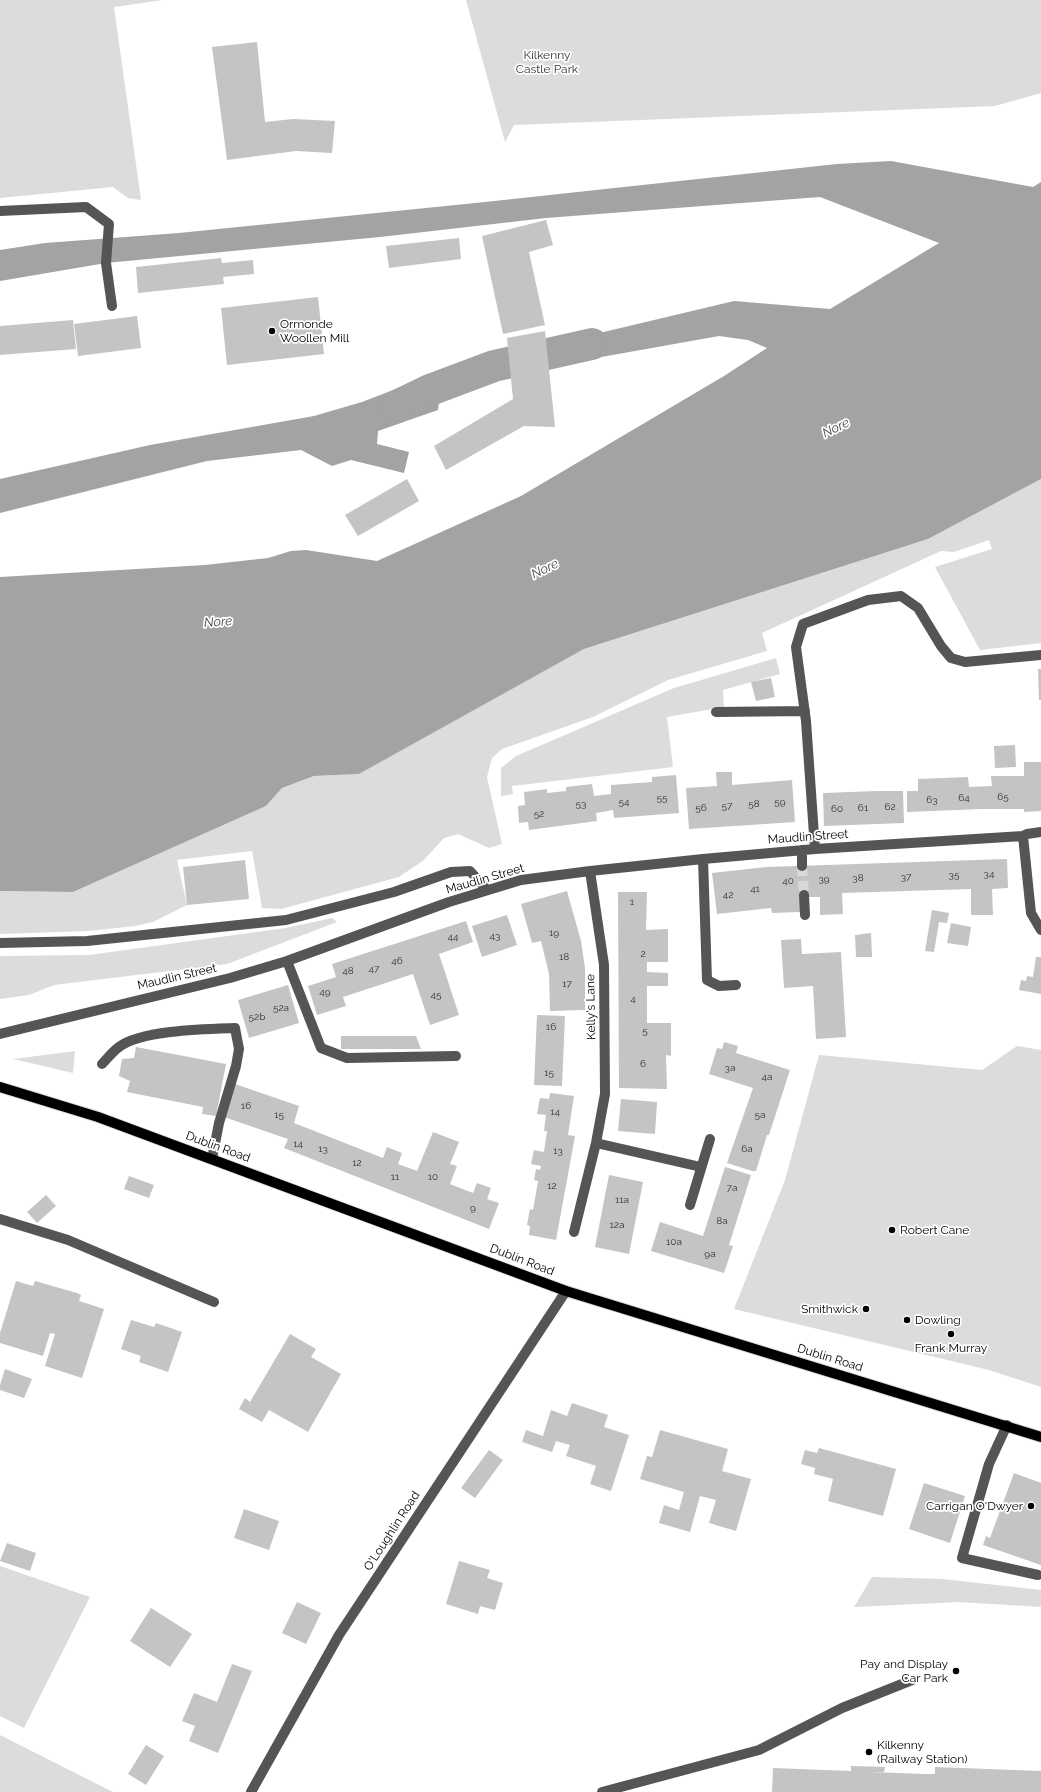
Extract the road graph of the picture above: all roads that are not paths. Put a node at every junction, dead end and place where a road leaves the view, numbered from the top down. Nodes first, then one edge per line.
1 (0, 210) edge
2 (112, 306) dead end
3 (1041, 655) edge
4 (805, 711) junction
5 (716, 712) dead end
6 (1041, 832) edge
7 (1023, 836) junction
8 (815, 849) junction
9 (802, 850) junction
10 (703, 858) junction
11 (802, 866) tunnel mouth
12 (590, 871) junction
13 (487, 890) junction
14 (804, 895) tunnel mouth
15 (805, 915) dead end
16 (1041, 930) edge
17 (0, 942) edge
18 (287, 961) junction
19 (736, 985) dead end
20 (0, 1034) edge
21 (456, 1056) dead end
22 (102, 1064) dead end
23 (0, 1087) edge
24 (710, 1138) dead end
25 (596, 1143) junction
26 (212, 1159) junction
27 (701, 1167) junction
28 (690, 1205) dead end
29 (0, 1219) edge
30 (574, 1232) dead end
31 (566, 1291) junction
32 (214, 1302) dead end
33 (1007, 1425) junction
34 (1041, 1437) edge
35 (1038, 1575) dead end
36 (912, 1680) dead end
37 (251, 1792) edge
38 (602, 1792) edge

1 - 2 street
3 - 4 street
4 - 5 street
4 - 8 street
6 - 7 street, Maudlin Street
7 - 8 street, Maudlin Street
7 - 16 street
8 - 9 street, Maudlin Street
9 - 10 street, Maudlin Street
9 - 11 street
10 - 12 street, Maudlin Street
10 - 19 street
12 - 13 street, Maudlin Street
12 - 25 street, Kelly's Lane
13 - 17 street
13 - 18 street, Maudlin Street
14 - 15 street
18 - 20 street, Maudlin Street
18 - 21 street
22 - 26 street
23 - 26 main road, Dublin Road
24 - 27 street
25 - 27 street
25 - 30 street, Kelly's Lane
26 - 31 main road, Dublin Road
27 - 28 street
29 - 32 street
31 - 33 main road, Dublin Road
31 - 37 street, O'Loughlin Road
33 - 34 main road, Dublin Road
33 - 35 street
36 - 38 street

